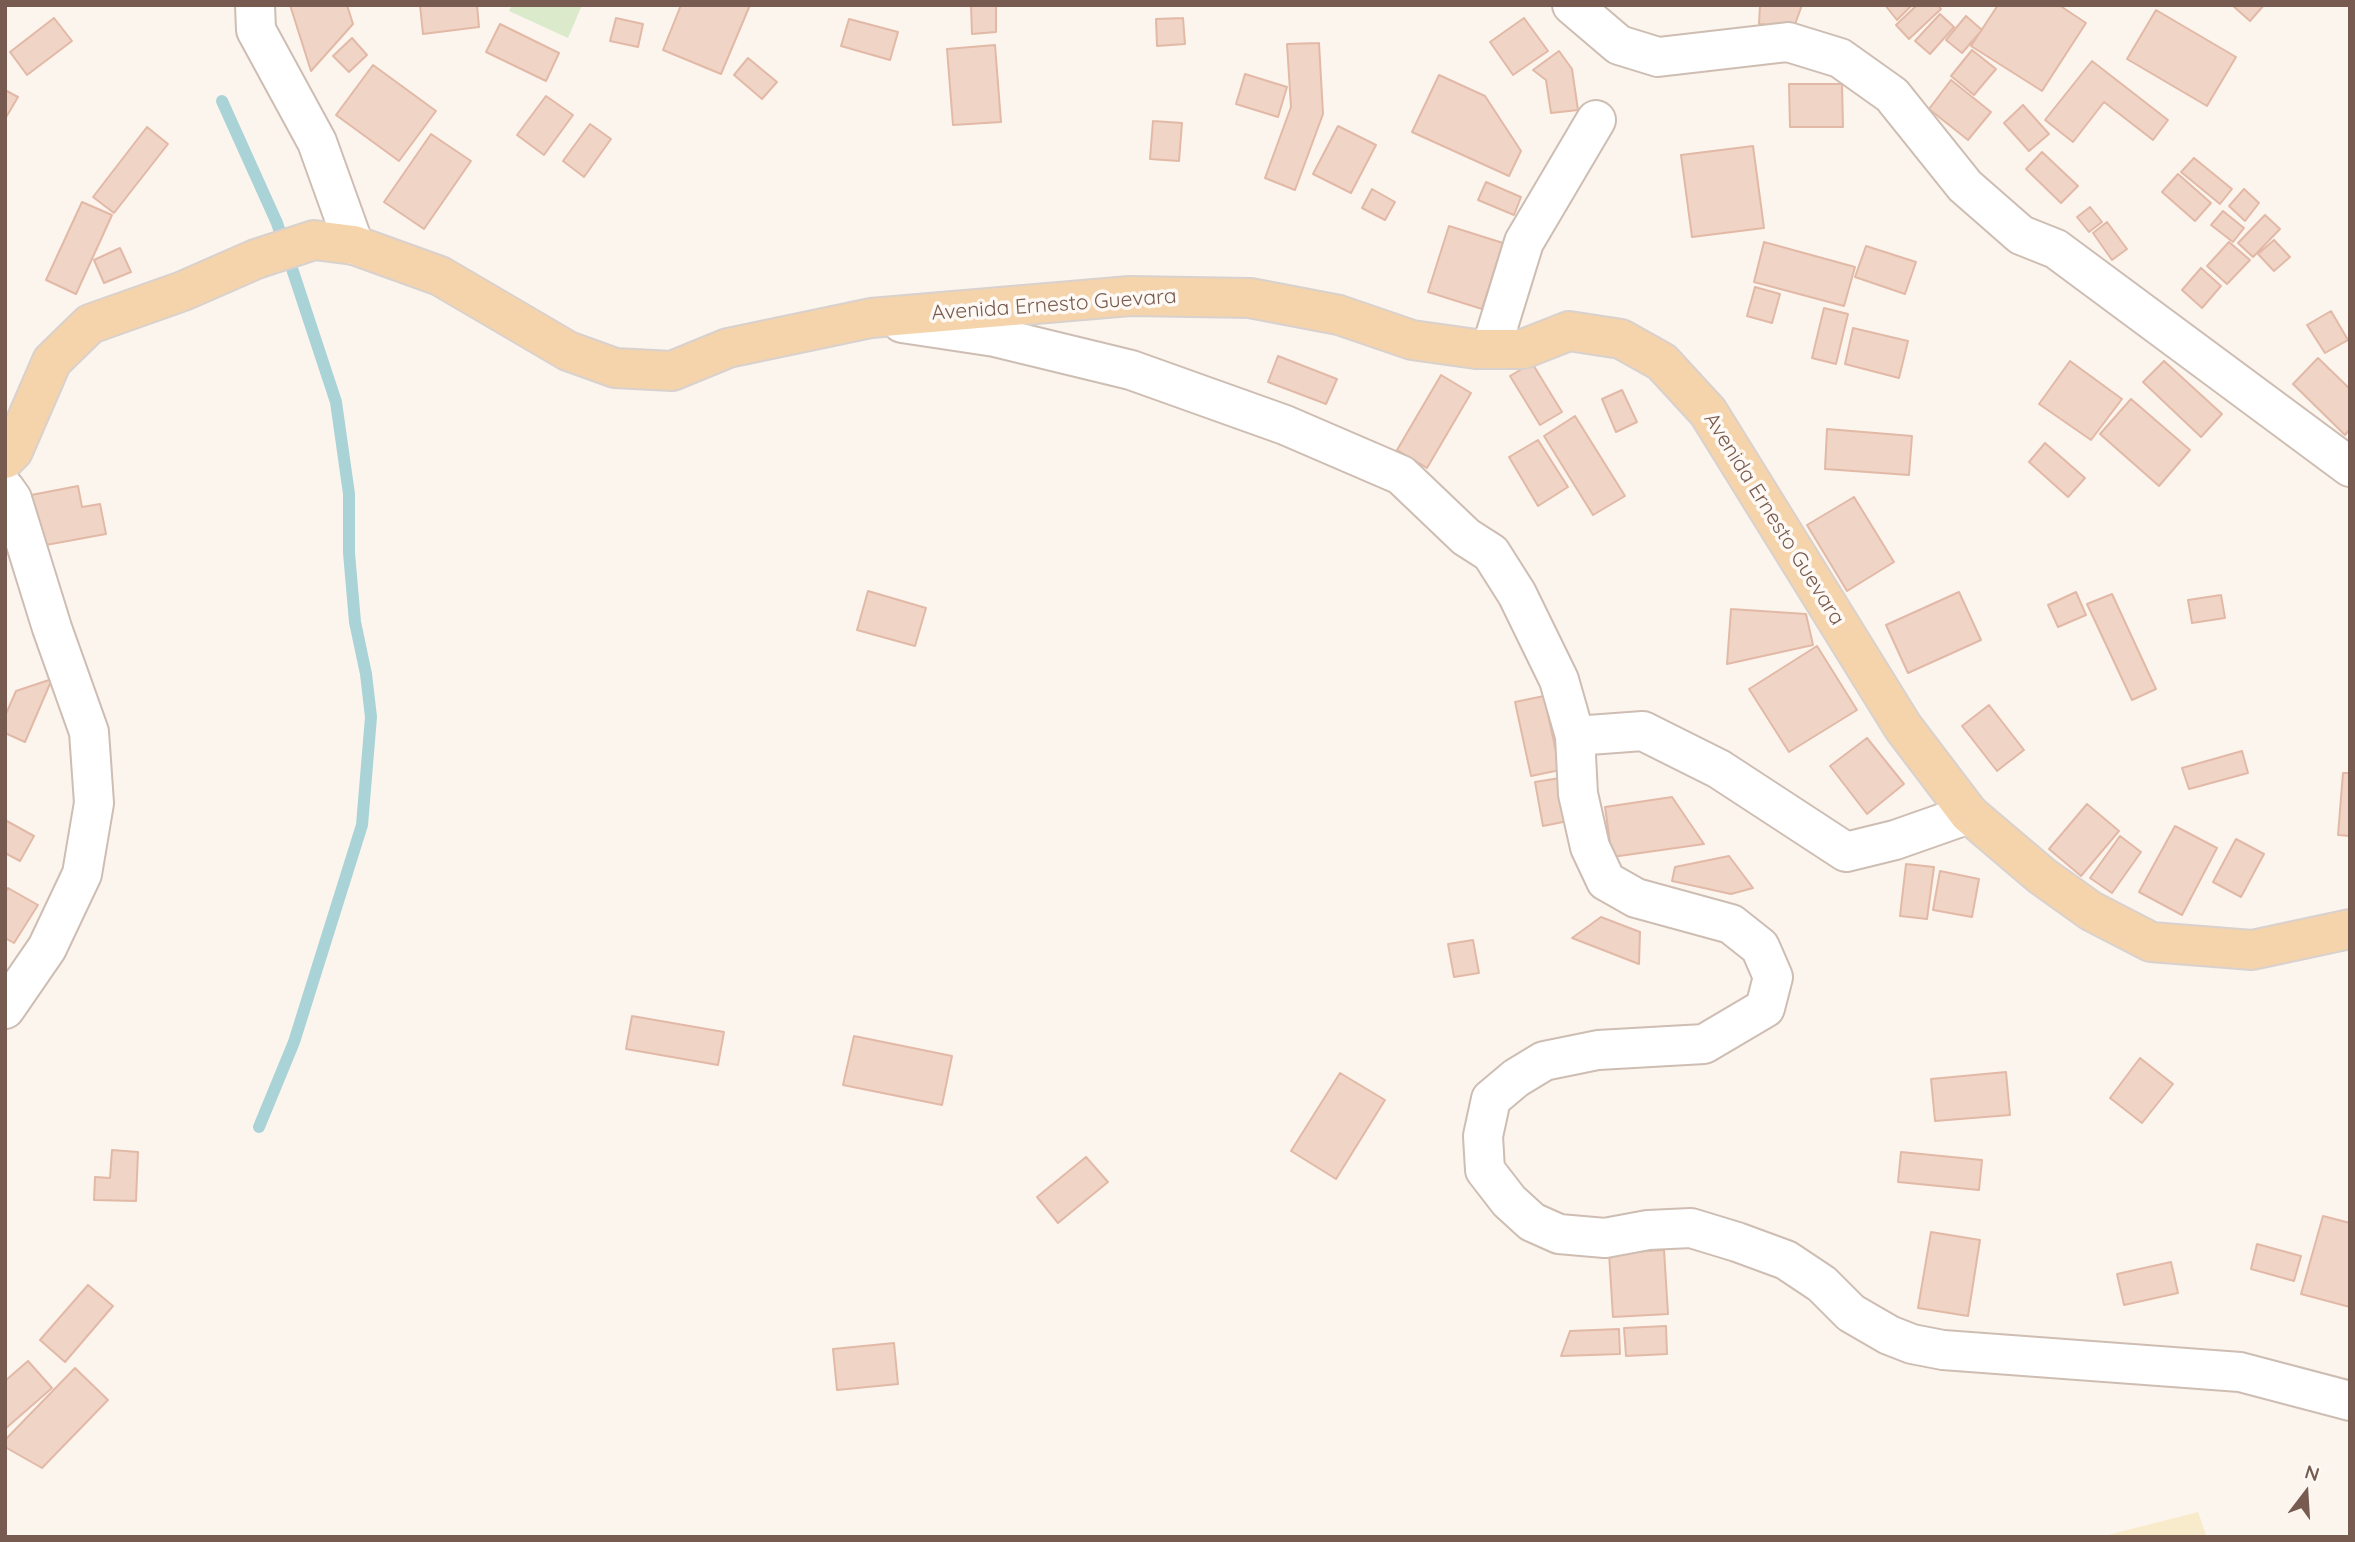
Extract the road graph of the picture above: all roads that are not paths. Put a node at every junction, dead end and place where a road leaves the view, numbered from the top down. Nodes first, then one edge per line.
1 (255, 5) edge
2 (1572, 5) edge
3 (1596, 121) dead end
4 (354, 245) junction
5 (871, 318) junction
6 (1491, 349) junction
7 (5, 459) edge
8 (2350, 467) edge
9 (5, 489) edge
10 (1575, 736) junction
11 (1969, 814) junction
12 (2350, 929) edge
13 (5, 1009) edge
14 (2350, 1401) edge

1 - 4 street
2 - 8 street
3 - 6 street
4 - 5 main road, Avenida Ernesto Guevara
4 - 7 main road, Avenida Ernesto Guevara
5 - 6 main road, Avenida Ernesto Guevara
5 - 10 street
6 - 11 main road, Avenida Ernesto Guevara
9 - 13 street
10 - 11 street
10 - 14 street
11 - 12 main road, Avenida Ernesto Guevara

